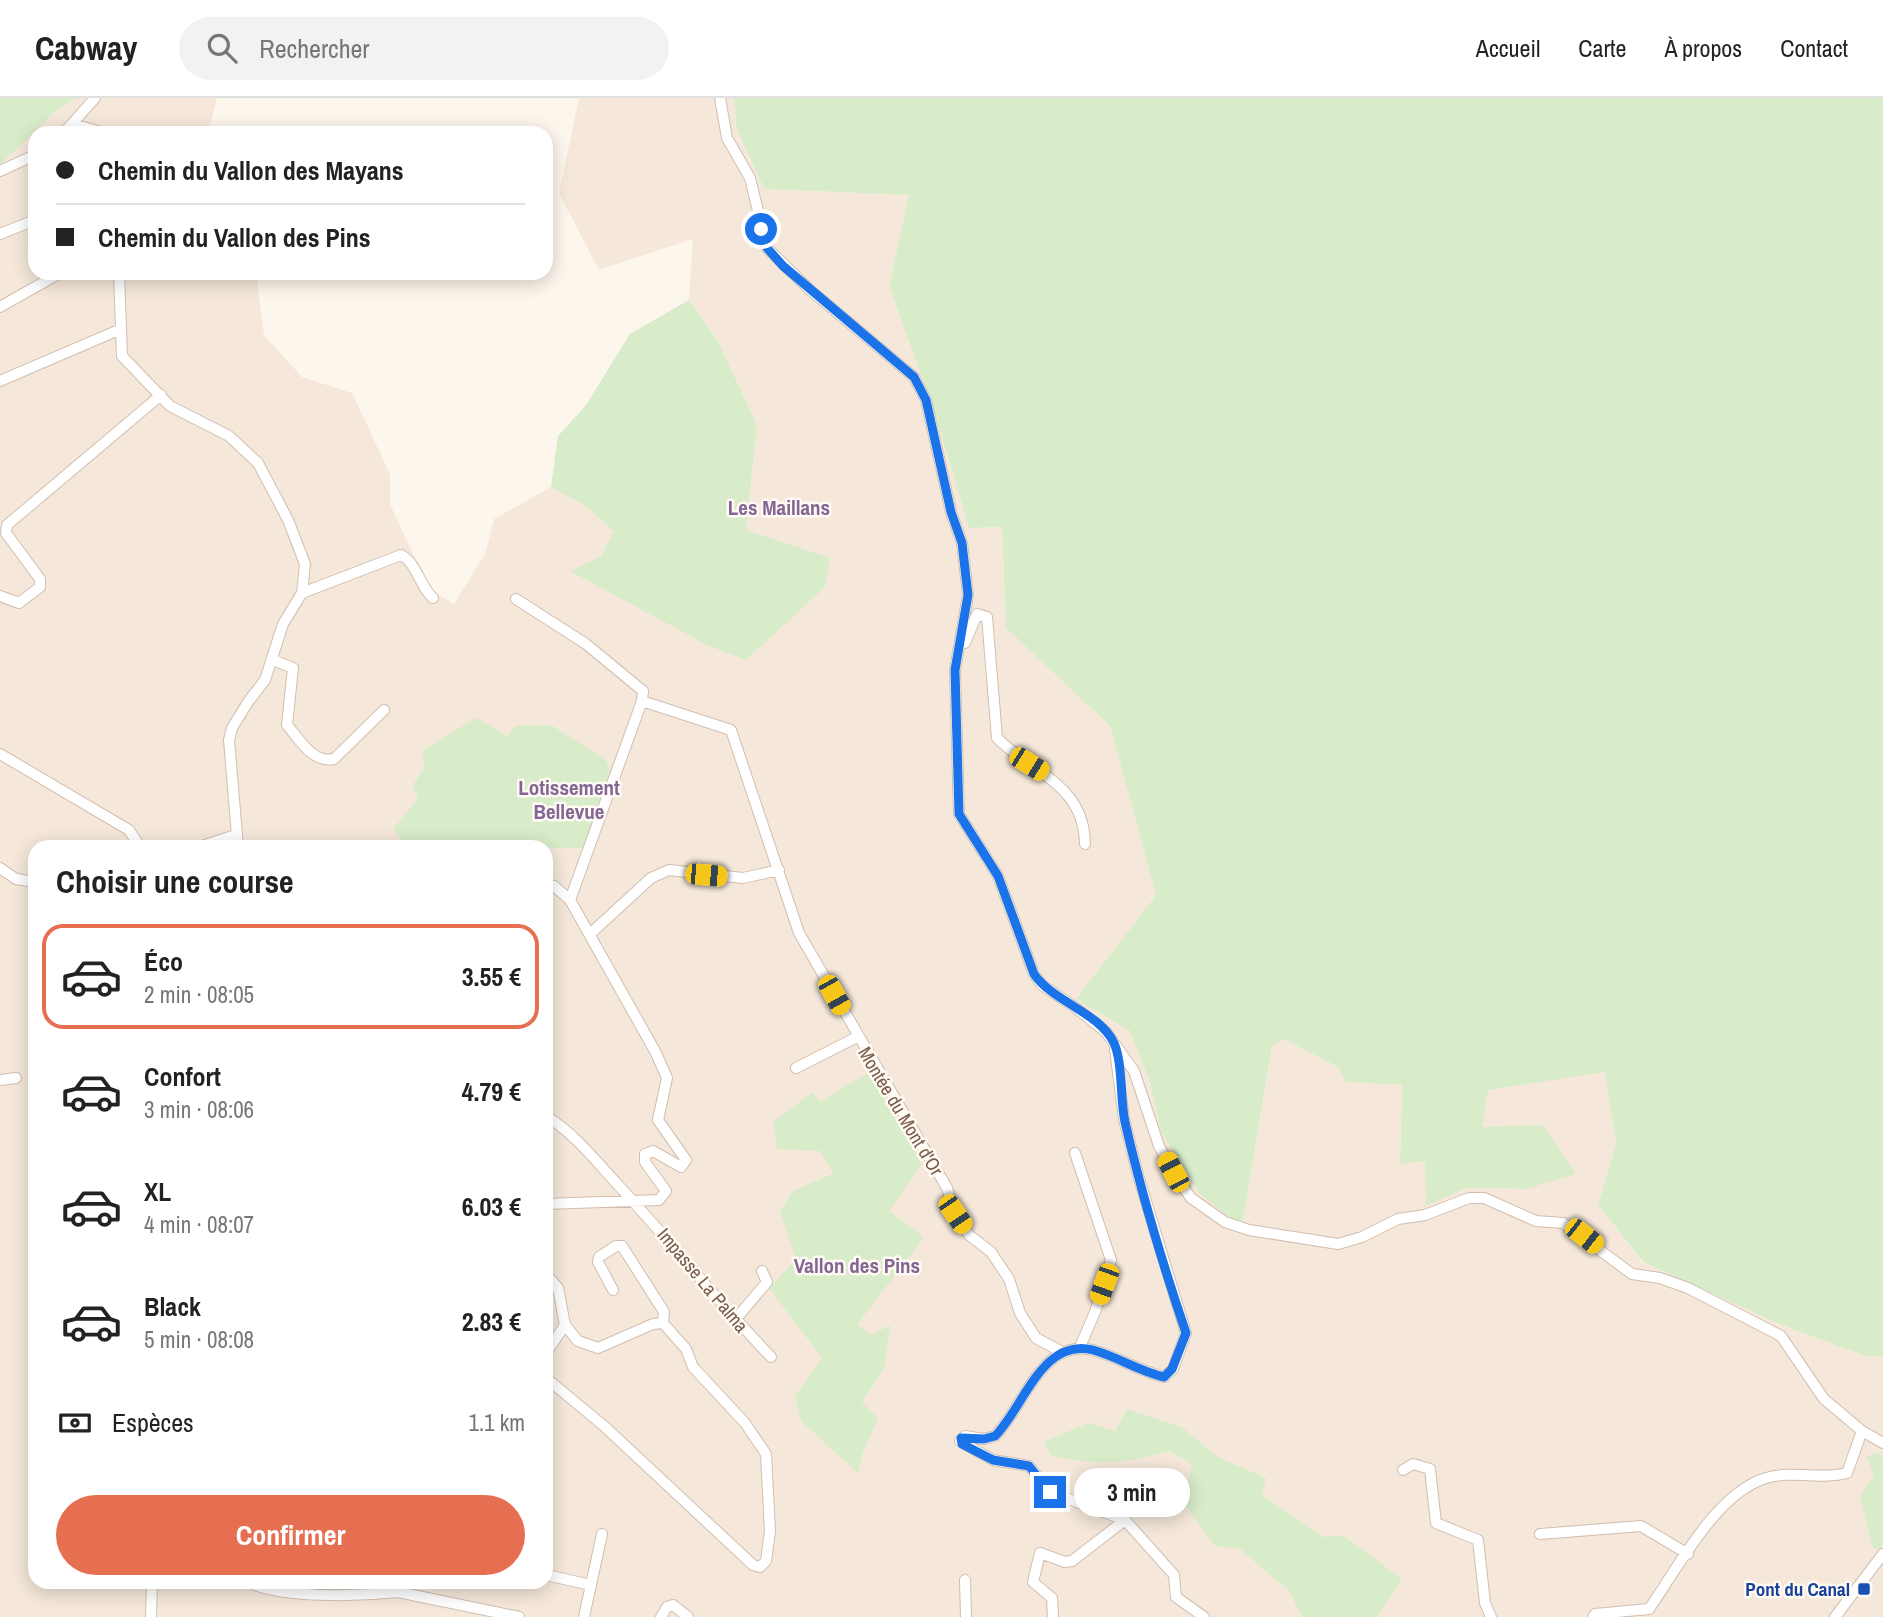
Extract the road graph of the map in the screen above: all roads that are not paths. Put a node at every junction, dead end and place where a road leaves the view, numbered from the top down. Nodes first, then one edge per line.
1 (95, 98) edge
2 (720, 98) edge
3 (73, 124) joint
4 (80, 126) edge
5 (28, 158) edge
6 (0, 171) edge
7 (28, 223) edge
8 (0, 234) edge
9 (48, 280) edge
10 (119, 280) edge
11 (0, 307) edge
12 (121, 329) junction
13 (0, 382) edge
14 (161, 395) junction
15 (302, 593) junction
16 (0, 596) edge
17 (433, 598) dead end
18 (516, 599) dead end
19 (273, 660) junction
20 (956, 684) junction
21 (642, 701) junction
22 (384, 710) dead end
23 (0, 754) edge
24 (135, 840) edge
25 (237, 840) edge
26 (1085, 844) dead end
27 (0, 868) edge
28 (779, 870) junction
29 (28, 881) edge
30 (553, 887) edge
31 (570, 900) junction
32 (590, 934) junction
33 (857, 1037) junction
34 (1114, 1044) junction
35 (796, 1068) dead end
36 (16, 1078) dead end
37 (0, 1080) edge
38 (553, 1121) edge
39 (1075, 1153) dead end
40 (635, 1203) junction
41 (553, 1204) edge
42 (762, 1271) dead end
43 (553, 1282) edge
44 (613, 1290) dead end
45 (735, 1320) junction
46 (663, 1323) junction
47 (565, 1325) junction
48 (553, 1343) edge
49 (1080, 1347) junction
50 (1062, 1352) junction
51 (771, 1357) dead end
52 (553, 1384) edge
53 (1862, 1431) junction
54 (1883, 1443) edge
55 (1403, 1470) dead end
56 (1125, 1520) junction
57 (602, 1534) dead end
58 (1540, 1534) dead end
59 (1688, 1554) junction
60 (1883, 1554) edge
61 (553, 1577) edge
62 (965, 1580) dead end
63 (591, 1585) junction
64 (152, 1589) edge
65 (268, 1589) edge
66 (393, 1589) edge
67 (407, 1589) edge
68 (473, 1612) edge
69 (151, 1617) edge
70 (519, 1617) edge
71 (584, 1617) edge
72 (661, 1617) edge
73 (688, 1617) edge
74 (966, 1617) edge
75 (1054, 1617) edge
76 (1204, 1617) edge
77 (1491, 1617) edge
78 (1593, 1617) edge
79 (1835, 1617) edge

1 - 3 street
2 - 20 street
3 - 4 street
5 - 6 street
7 - 8 street
9 - 11 street
10 - 12 street
12 - 13 street
12 - 14 street
14 - 15 street
14 - 16 street
15 - 17 street
15 - 19 street
18 - 21 street
19 - 22 street
19 - 25 street
20 - 26 street
20 - 34 street
21 - 28 street, Montée du Mont d'Or
21 - 31 street
23 - 24 street
27 - 29 street
28 - 32 street
28 - 33 street, Montée du Mont d'Or
30 - 31 street
31 - 32 street
32 - 40 street
33 - 35 street
33 - 50 street, Montée du Mont d'Or
34 - 49 street
34 - 53 street
36 - 37 street
38 - 40 street, Impasse La Palma
39 - 49 street
40 - 41 street
40 - 45 street, Impasse La Palma
42 - 45 street
43 - 47 street
44 - 46 street
45 - 51 street, Impasse La Palma
46 - 47 street
46 - 52 street
47 - 48 street
49 - 50 street
50 - 56 street
53 - 54 street
53 - 59 street
55 - 77 street
56 - 75 street
56 - 76 street
57 - 63 street
58 - 59 street
59 - 78 street
60 - 79 street
61 - 63 street
62 - 74 street
63 - 71 street
64 - 69 street
65 - 66 street
67 - 68 street
68 - 70 street
72 - 73 street

